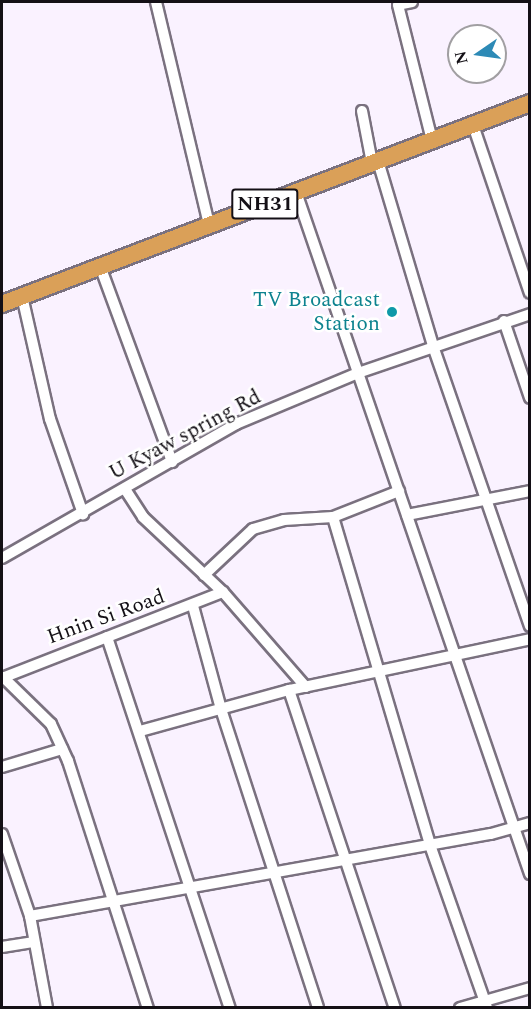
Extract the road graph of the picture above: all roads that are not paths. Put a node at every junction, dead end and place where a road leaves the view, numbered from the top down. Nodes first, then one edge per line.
1 (156, 2) edge
2 (412, 2) edge
3 (530, 103) edge
4 (362, 111) dead end
5 (473, 125) junction
6 (432, 140) junction
7 (375, 162) junction
8 (297, 192) junction
9 (209, 225) junction
10 (100, 266) junction
11 (530, 293) edge
12 (22, 296) junction
13 (2, 304) edge
14 (530, 314) edge
15 (504, 321) junction
16 (434, 349) junction
17 (358, 373) junction
18 (530, 398) edge
19 (172, 462) junction
20 (125, 489) junction
21 (399, 490) junction
22 (530, 491) edge
23 (486, 500) junction
24 (83, 514) junction
25 (407, 515) junction
26 (333, 517) junction
27 (2, 558) edge
28 (204, 575) junction
29 (223, 591) junction
30 (193, 606) junction
31 (530, 626) edge
32 (107, 637) junction
33 (530, 639) edge
34 (455, 657) junction
35 (382, 672) junction
36 (2, 677) edge
37 (306, 687) junction
38 (289, 690) junction
39 (221, 709) junction
40 (140, 731) junction
41 (62, 749) junction
42 (2, 767) edge
43 (530, 823) edge
44 (514, 828) junction
45 (2, 834) edge
46 (430, 845) junction
47 (344, 860) junction
48 (276, 872) junction
49 (530, 874) edge
50 (191, 887) junction
51 (115, 901) junction
52 (30, 916) junction
53 (33, 942) junction
54 (2, 947) edge
55 (530, 988) edge
56 (485, 1004) edge
57 (47, 1008) edge
58 (148, 1008) edge
59 (230, 1008) edge
60 (318, 1008) edge
61 (395, 1008) edge
62 (460, 1008) edge

1 - 9 street
2 - 6 street
3 - 5 highway, NH31
4 - 7 street
5 - 6 highway, NH31
5 - 11 street
6 - 7 highway, NH31
7 - 8 highway, NH31
7 - 16 street
8 - 9 highway, NH31
8 - 17 street
9 - 10 highway, NH31
10 - 12 highway, NH31
10 - 19 street
12 - 13 highway, NH31
12 - 24 street
14 - 15 street, U Kyaw spring Rd
15 - 16 street, U Kyaw spring Rd
15 - 18 street
16 - 17 street, U Kyaw spring Rd
16 - 23 street
17 - 19 street, U Kyaw spring Rd
17 - 21 street
19 - 20 street, U Kyaw spring Rd
20 - 24 street, U Kyaw spring Rd
20 - 28 street
21 - 25 street
21 - 26 street
22 - 23 street
23 - 25 street
23 - 31 street
24 - 27 street, U Kyaw spring Rd
25 - 34 street
26 - 28 street
26 - 35 street
28 - 29 street
29 - 30 street, Hnin Si Road
29 - 37 street
30 - 32 street, Hnin Si Road
30 - 39 street
32 - 36 street, Hnin Si Road
32 - 40 street
33 - 34 street
34 - 35 street
34 - 44 street
35 - 37 street
35 - 46 street
36 - 41 street
37 - 38 street
38 - 39 street
38 - 47 street
39 - 40 street
39 - 48 street
40 - 50 street
41 - 42 street
41 - 51 street
43 - 44 street
44 - 46 street
44 - 49 street
45 - 52 street
46 - 47 street
46 - 56 street
47 - 48 street
47 - 61 street
48 - 50 street
48 - 60 street
50 - 51 street
50 - 59 street
51 - 52 street
51 - 58 street
52 - 53 street
53 - 54 street
53 - 57 street
55 - 56 street
56 - 62 street

